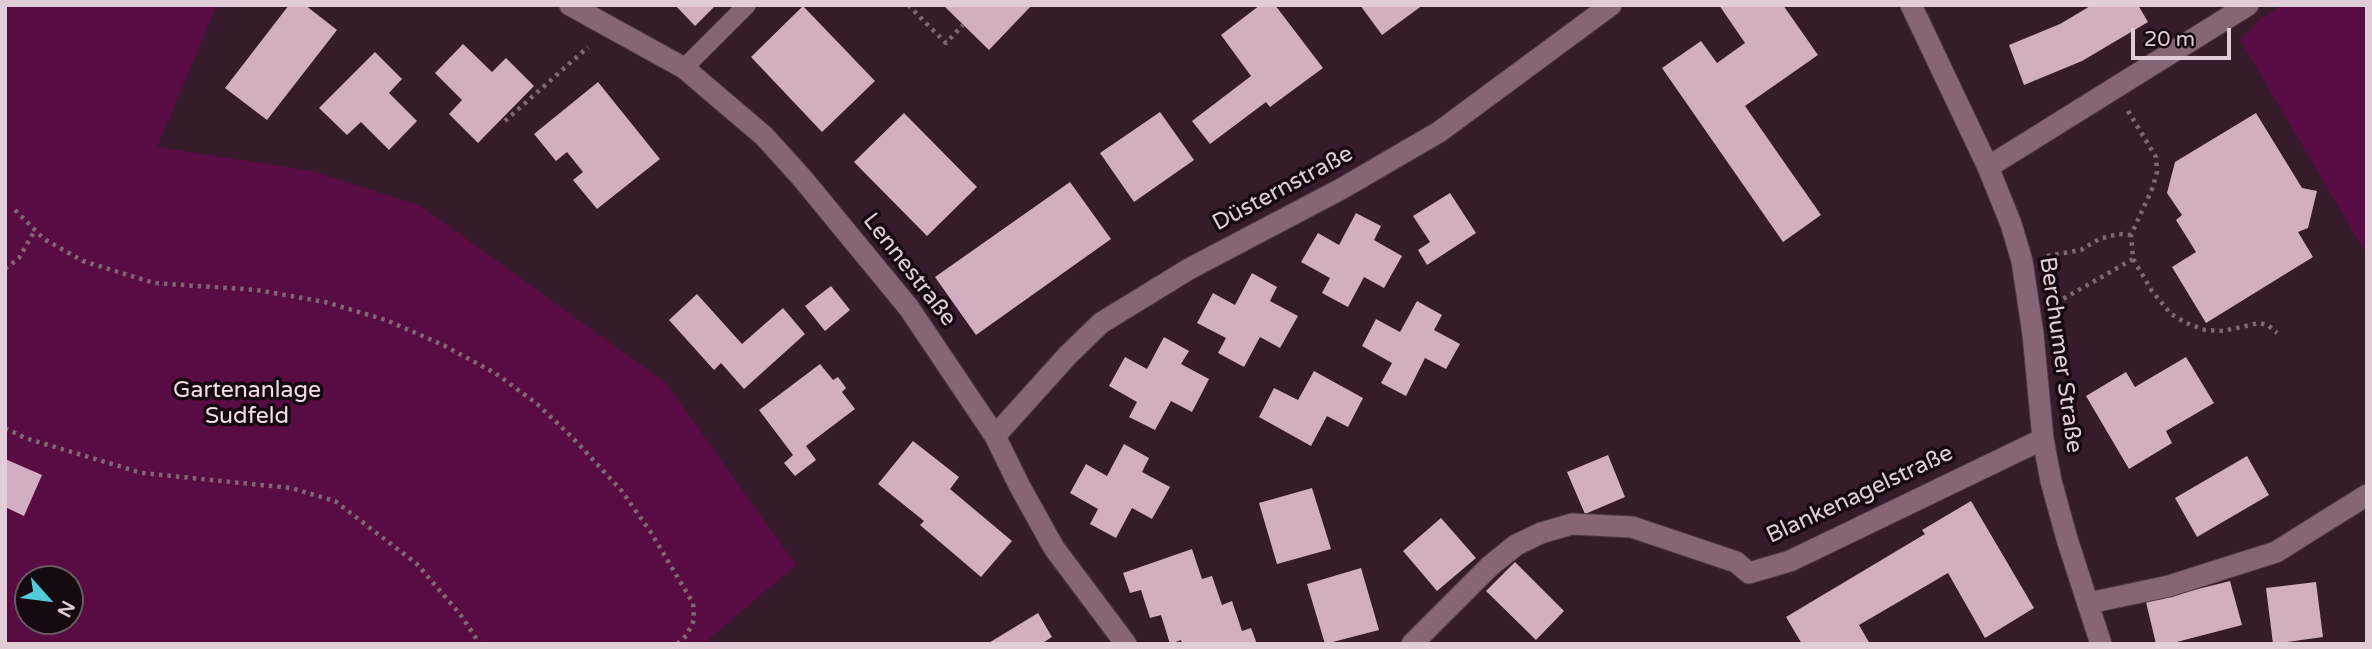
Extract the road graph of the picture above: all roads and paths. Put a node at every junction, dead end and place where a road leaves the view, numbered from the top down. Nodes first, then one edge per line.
1 (570, 5) edge
2 (747, 5) edge
3 (908, 5) edge
4 (1611, 5) edge
5 (1911, 5) edge
6 (2248, 5) edge
7 (963, 25) dead end
8 (610, 27) junction
9 (684, 68) junction
10 (505, 121) dead end
11 (2138, 129) dead end
12 (1988, 167) junction
13 (15, 210) dead end
14 (35, 230) junction
15 (2131, 235) junction
16 (2081, 250) dead end
17 (2133, 260) junction
18 (5, 269) edge
19 (2083, 289) dead end
20 (2277, 333) dead end
21 (5, 428) edge
22 (995, 436) junction
23 (2043, 439) junction
24 (2367, 495) edge
25 (2089, 603) junction
26 (480, 644) edge
27 (677, 644) edge
28 (1126, 644) edge
29 (1412, 644) edge
30 (2101, 644) edge

1 - 8 street, Lennestraße
2 - 9 lane
3 - 7 path
4 - 22 street, Düsternstraße
5 - 12 street, Berchumer Straße
6 - 12 street
8 - 9 street, Lennestraße
8 - 10 path
9 - 22 street, Lennestraße
11 - 15 path
12 - 23 street, Berchumer Straße
13 - 14 path
14 - 18 path
14 - 27 path
15 - 16 path
15 - 17 path
17 - 19 path
17 - 20 path
21 - 26 path
22 - 28 street, Lennestraße
23 - 25 street, Berchumer Straße
23 - 29 street, Blankenagelstraße
24 - 25 street
25 - 30 street, Berchumer Straße

